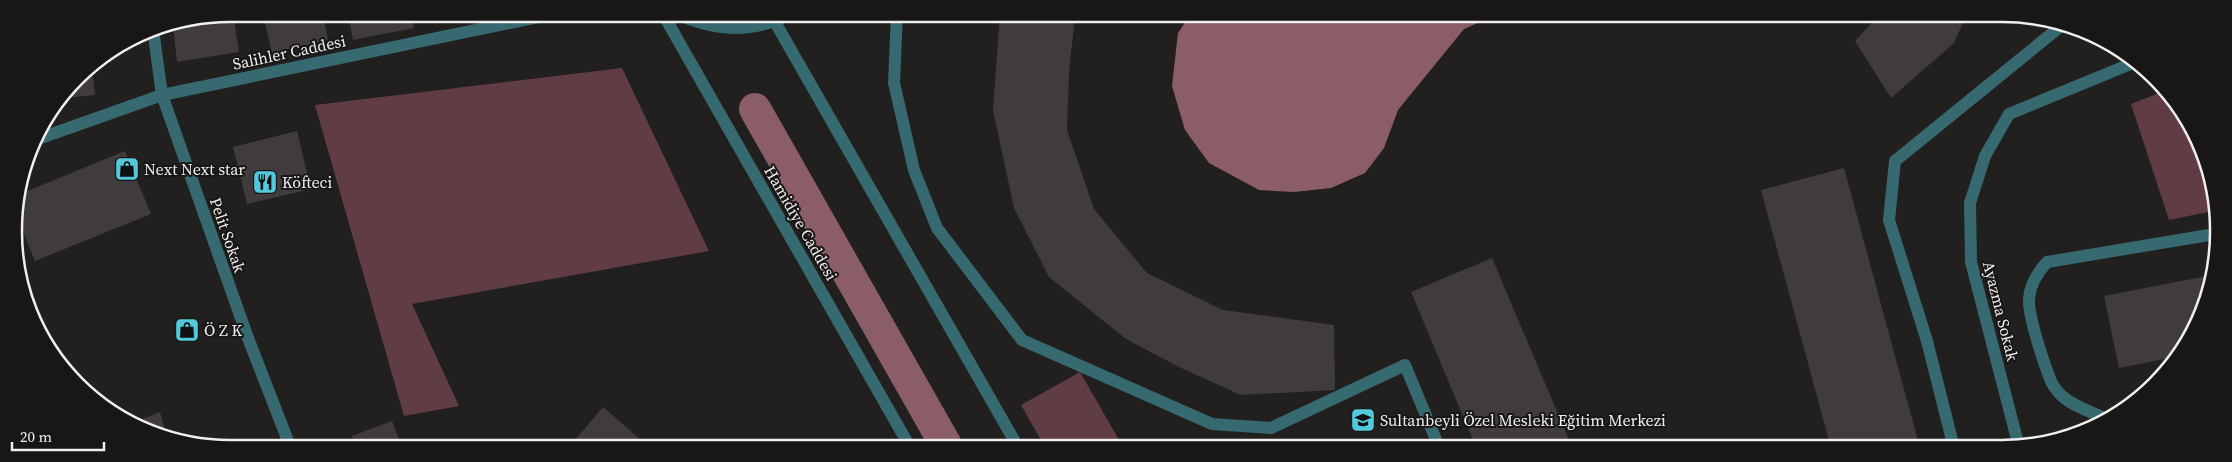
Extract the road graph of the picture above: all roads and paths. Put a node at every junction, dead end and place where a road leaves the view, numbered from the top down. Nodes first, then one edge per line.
1 (514, 22) edge
2 (668, 22) edge
3 (698, 22) edge
4 (775, 22) joint
5 (897, 22) edge
6 (2056, 30) edge
7 (154, 37) edge
8 (2127, 65) edge
9 (162, 95) junction
10 (45, 137) edge
11 (2210, 235) edge
12 (2099, 415) edge
13 (2017, 439) edge
14 (288, 440) edge
15 (906, 440) edge
16 (1014, 440) edge
17 (1436, 440) edge
18 (1952, 440) edge

1 - 9 street, Salihler Caddesi
2 - 15 street, Hamidiye Caddesi
3 - 4 street
4 - 16 street
5 - 17 street
6 - 18 street
7 - 9 street, Pelit Sokak
8 - 13 street, Ayazma Sokak
9 - 10 street, Salihler Caddesi
9 - 14 street, Pelit Sokak
11 - 12 street

